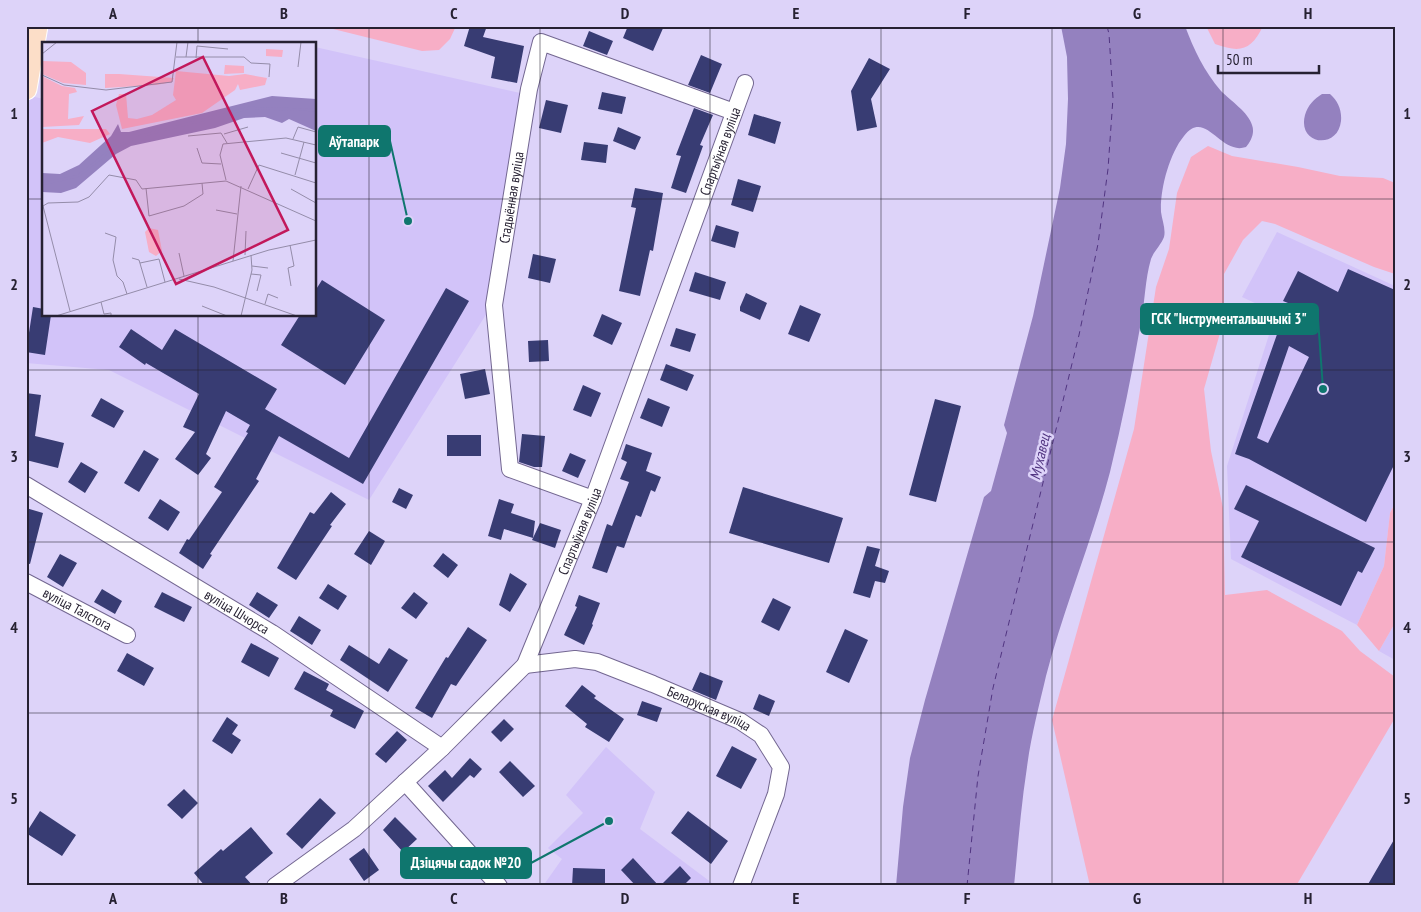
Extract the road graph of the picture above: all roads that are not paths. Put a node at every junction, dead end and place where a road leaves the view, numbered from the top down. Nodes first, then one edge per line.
1 (36, 26) edge
2 (26, 39) edge
3 (746, 83) dead end
4 (26, 89) edge
5 (734, 112) junction
6 (26, 485) edge
7 (593, 499) junction
8 (26, 582) edge
9 (127, 635) dead end
10 (525, 665) junction
11 (442, 748) junction
12 (405, 782) junction
13 (275, 886) edge
14 (499, 886) edge
15 (741, 886) edge

1 - 2 main road
1 - 4 main road
3 - 5 street, Спартыўная вуліца
5 - 7 street, Спартыўная вуліца
5 - 7 street, Стадыённая вуліца
6 - 11 street, вуліца Шчорса
7 - 10 street, Спартыўная вуліца
8 - 9 street, вуліца Талстога
10 - 11 street, Спартыўная вуліца
10 - 15 street, Беларуская вуліца
11 - 12 street, Спартыўная вуліца
12 - 13 street, Спартыўная вуліца
12 - 14 street

